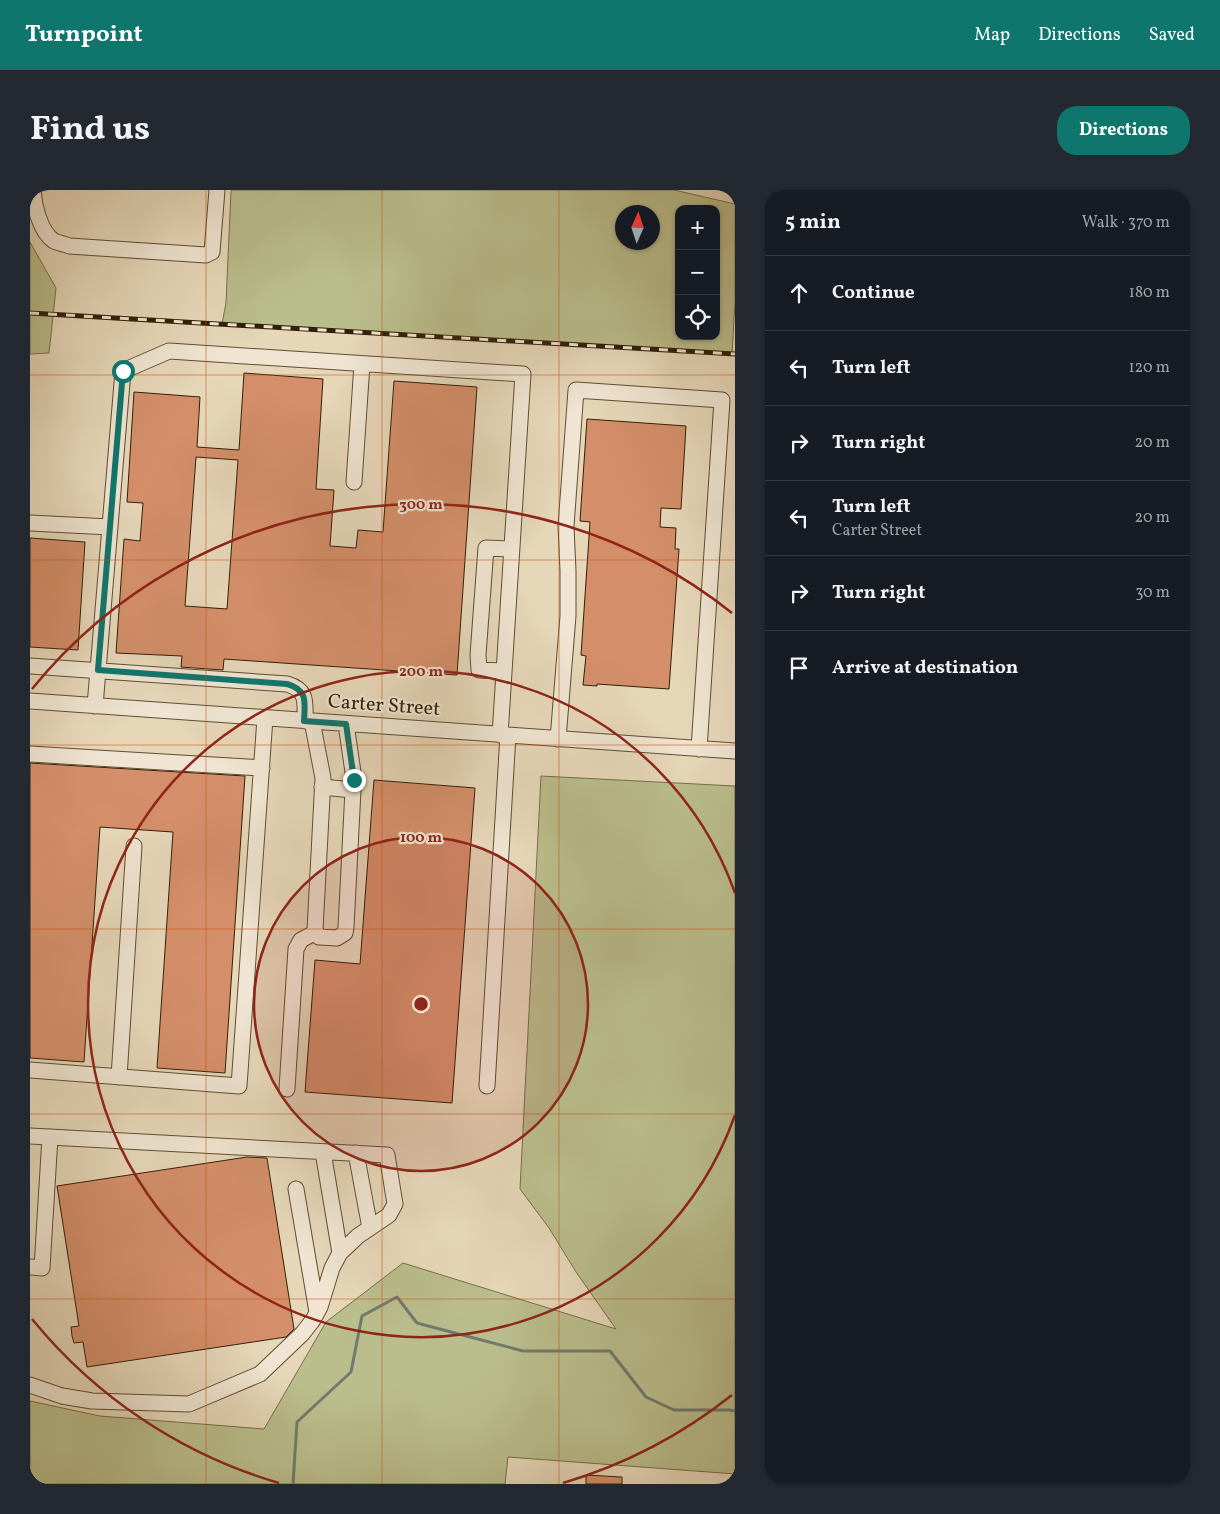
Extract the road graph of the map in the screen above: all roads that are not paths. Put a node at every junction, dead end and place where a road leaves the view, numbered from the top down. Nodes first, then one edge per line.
1 (33, 190) edge
2 (217, 190) edge
3 (362, 364) junction
4 (354, 482) dead end
5 (30, 524) edge
6 (110, 527) junction
7 (512, 549) junction
8 (30, 666) edge
9 (98, 670) junction
10 (504, 671) junction
11 (30, 701) edge
12 (95, 706) junction
13 (266, 718) junction
14 (308, 721) junction
15 (346, 724) junction
16 (504, 735) junction
17 (558, 739) junction
18 (699, 749) junction
19 (735, 751) edge
20 (30, 754) edge
21 (262, 768) junction
22 (322, 787) junction
23 (353, 790) junction
24 (134, 846) dead end
25 (316, 932) junction
26 (30, 1070) edge
27 (119, 1077) junction
28 (486, 1086) dead end
29 (287, 1089) dead end
30 (30, 1136) edge
31 (50, 1137) junction
32 (323, 1152) junction
33 (356, 1153) junction
34 (296, 1190) dead end
35 (370, 1228) junction
36 (340, 1253) junction
37 (30, 1267) edge
38 (317, 1312) junction
39 (30, 1385) edge

1 - 2 street
3 - 4 street
3 - 6 street
3 - 7 street
5 - 6 street
6 - 9 street
7 - 10 street
7 - 10 street
8 - 9 street
9 - 12 street
9 - 14 street
10 - 16 street
11 - 12 street, Carter Street
12 - 13 street, Carter Street
13 - 14 street, Carter Street
13 - 21 street
14 - 15 street, Carter Street
14 - 22 street
15 - 16 street, Carter Street
15 - 23 street
16 - 17 street, Carter Street
16 - 28 street
17 - 18 street, Carter Street
17 - 18 street
18 - 19 street, Carter Street
20 - 21 street
21 - 27 street
22 - 23 street
22 - 25 street
23 - 25 street
24 - 27 street
25 - 29 street
26 - 27 street
30 - 31 street
31 - 32 street
31 - 37 street
32 - 33 street
32 - 36 street
33 - 35 street
33 - 35 street
34 - 38 street
35 - 36 street
36 - 38 street
38 - 39 street

